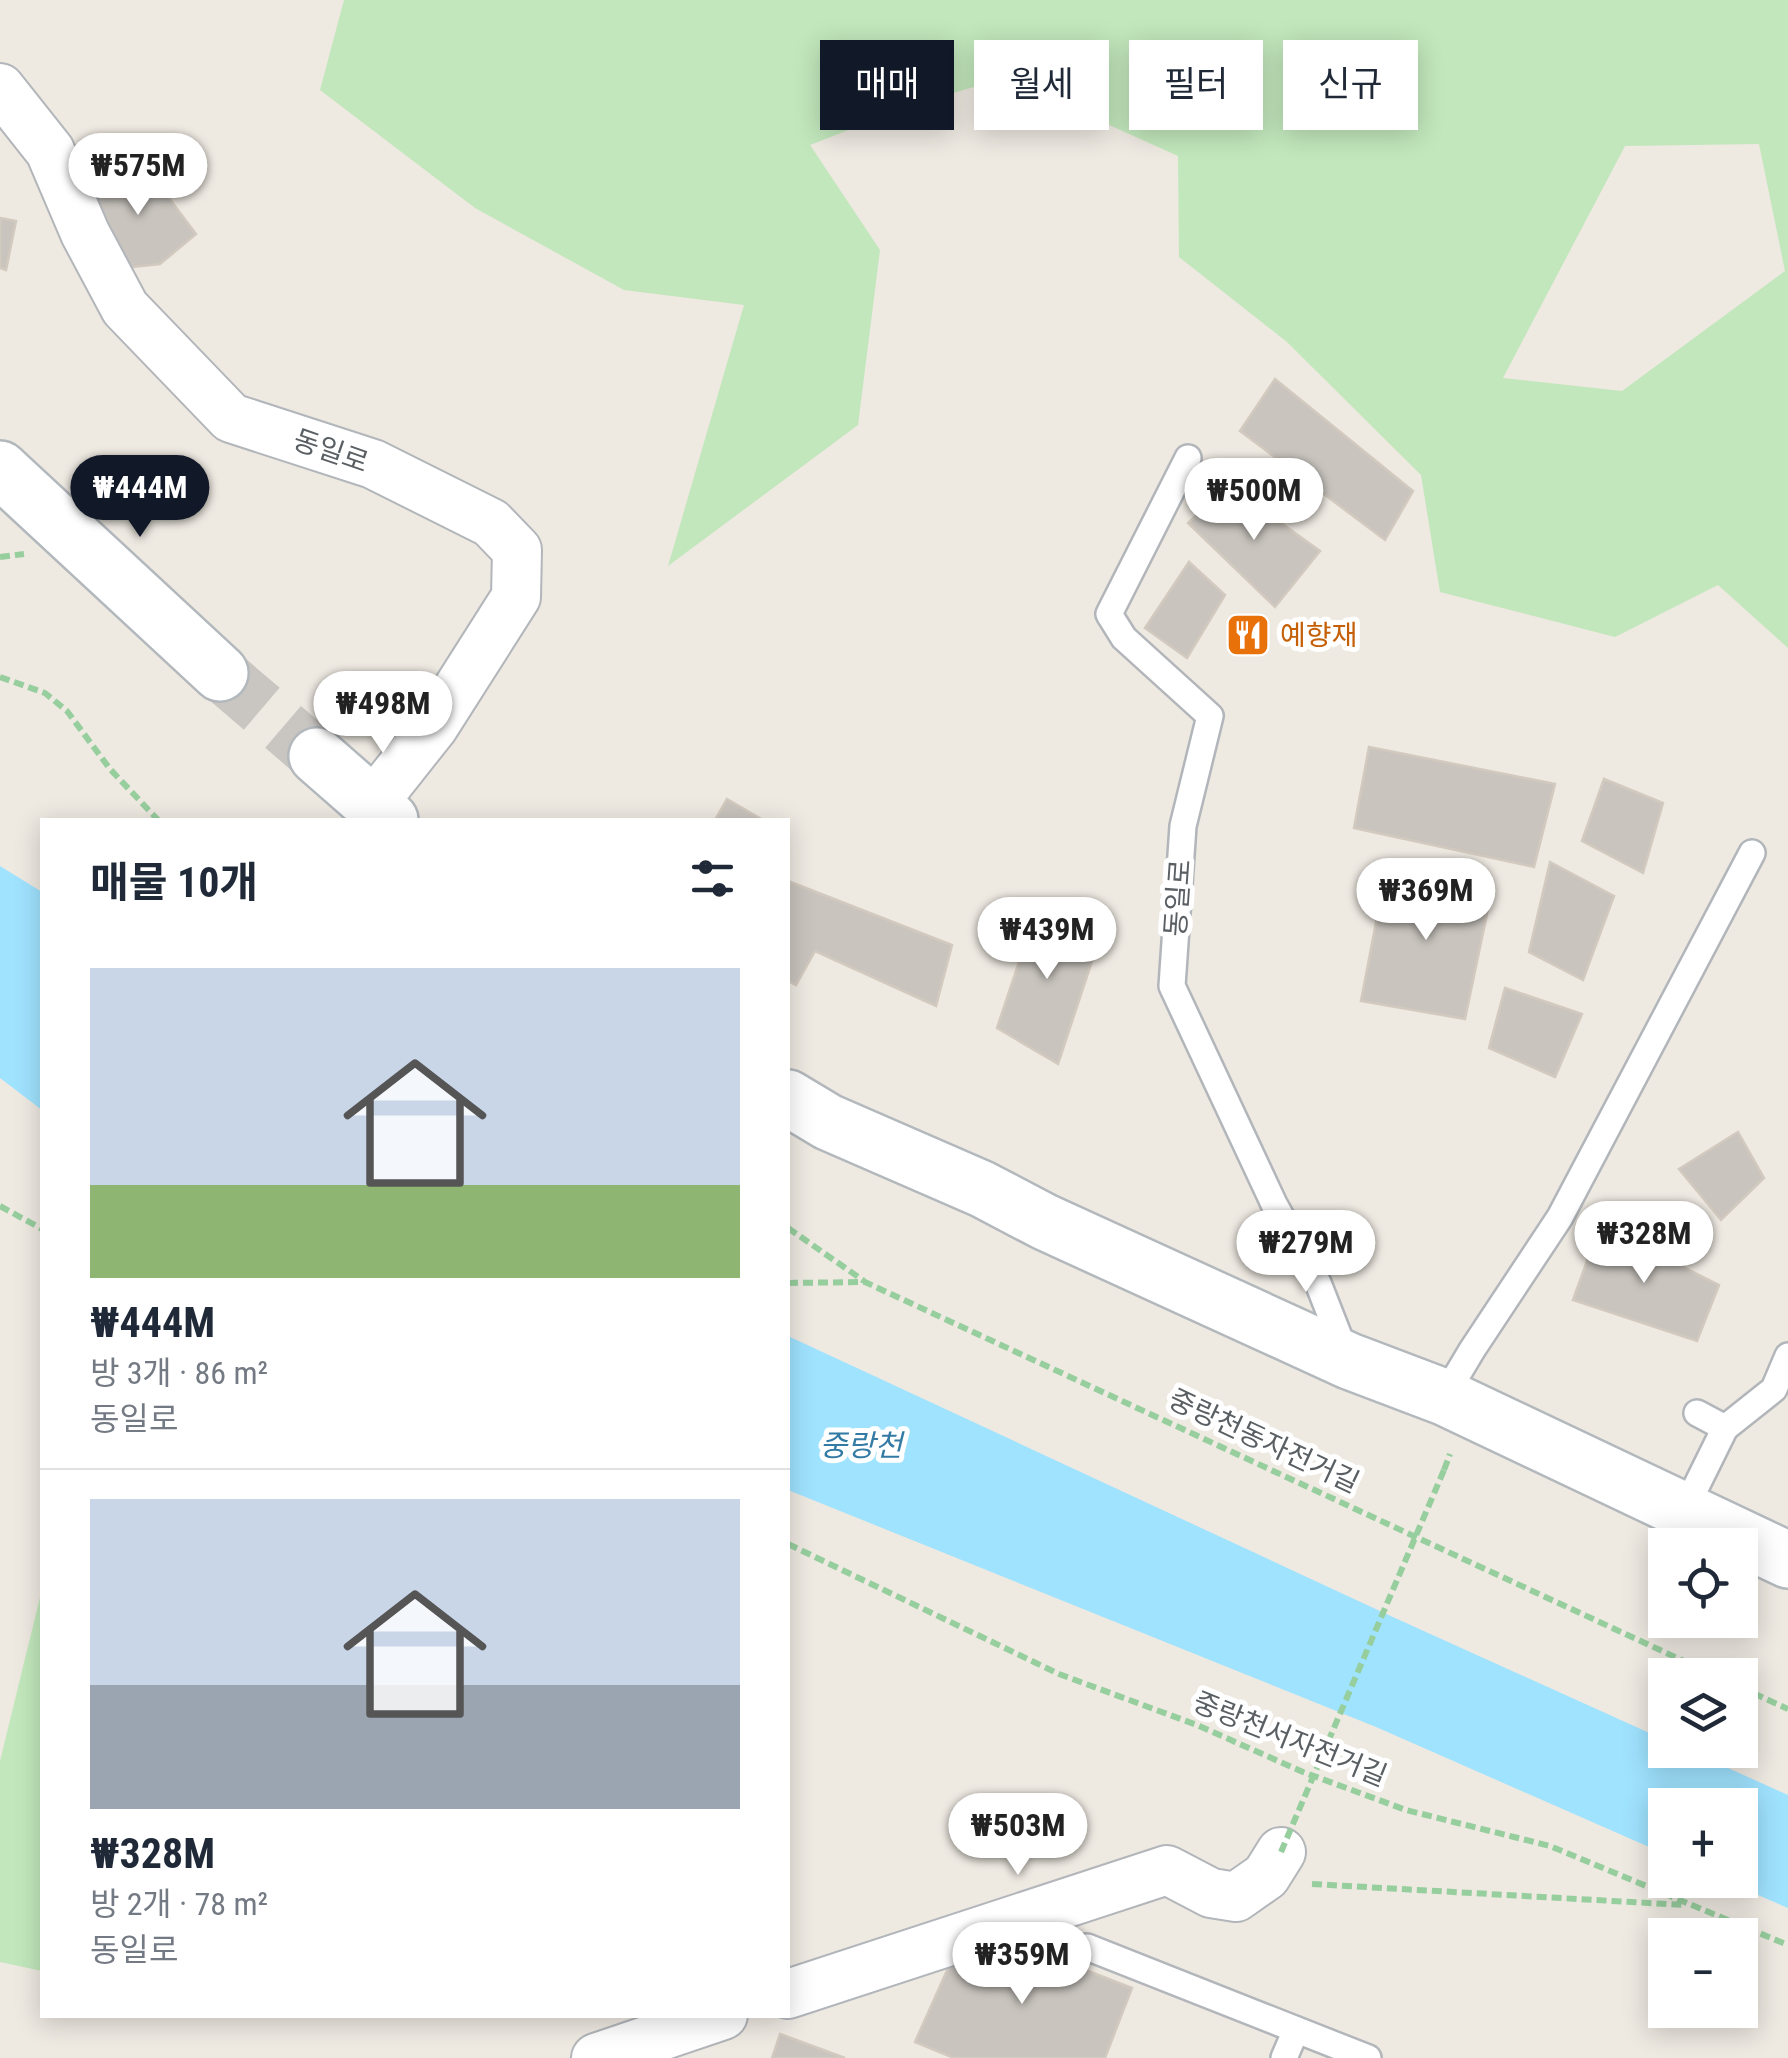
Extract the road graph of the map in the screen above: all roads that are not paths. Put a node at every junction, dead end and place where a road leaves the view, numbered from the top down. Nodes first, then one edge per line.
1 (0, 88) edge
2 (1188, 458) dead end
3 (0, 469) edge
4 (220, 674) tunnel mouth
5 (317, 756) tunnel mouth
6 (382, 812) edge
7 (1752, 853) dead end
8 (790, 1099) edge
9 (1788, 1356) edge
10 (1349, 1361) junction
11 (1444, 1398) junction
12 (1696, 1413) dead end
13 (1725, 1428) junction
14 (1685, 1509) junction
15 (1774, 1547) edge
16 (1274, 1864) road end
17 (1087, 1947) dead end
18 (790, 1993) edge
19 (714, 2018) edge
20 (1296, 2030) junction
21 (596, 2058) edge
22 (1284, 2058) edge
23 (1368, 2058) edge

1 - 6 street, 동일로
2 - 10 lane, 동일로
3 - 4 street
5 - 6 street, 동일로
7 - 11 lane
8 - 10 street
9 - 13 lane
10 - 11 street
11 - 14 street
12 - 13 lane
13 - 14 lane
14 - 15 street
16 - 18 street
17 - 20 lane
19 - 21 street
20 - 22 lane
20 - 23 lane

